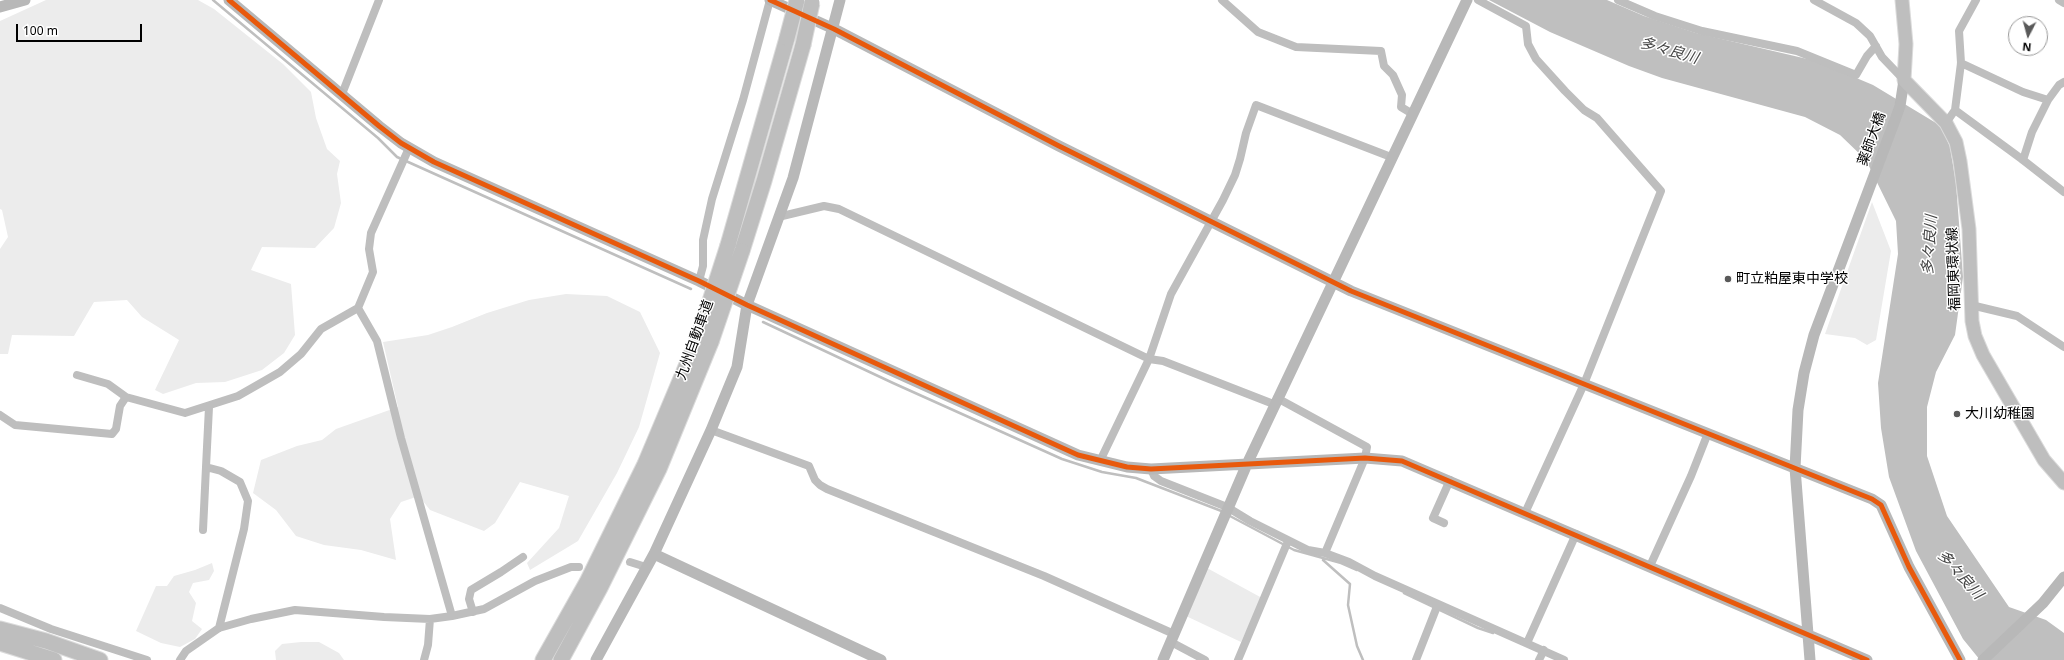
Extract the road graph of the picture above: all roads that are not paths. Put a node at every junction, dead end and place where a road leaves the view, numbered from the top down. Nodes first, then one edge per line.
1 (25, 0) edge
2 (229, 0) edge
3 (379, 0) edge
4 (770, 0) edge
5 (797, 0) edge
6 (840, 0) edge
7 (1222, 0) edge
8 (1467, 0) edge
9 (1478, 0) edge
10 (1618, 0) edge
11 (1902, 0) edge
12 (1976, 0) edge
13 (2059, 0) edge
14 (1816, 1) edge
15 (812, 2) edge
16 (2064, 3) edge
17 (0, 7) edge
18 (834, 29) junction
19 (1876, 46) junction
20 (1961, 63) junction
21 (1904, 80) junction
22 (2064, 82) edge
23 (342, 94) junction
24 (2048, 100) junction
25 (1955, 110) junction
26 (1411, 113) junction
27 (1946, 123) junction
28 (409, 148) junction
29 (1391, 157) junction
30 (2023, 160) junction
31 (2064, 192) edge
32 (778, 217) junction
33 (1210, 222) junction
34 (699, 281) junction
35 (1332, 282) junction
36 (747, 305) junction
37 (1971, 305) junction
38 (358, 308) junction
39 (704, 340) junction
40 (2064, 347) edge
41 (1149, 359) junction
42 (77, 375) dead end
43 (1584, 384) junction
44 (126, 397) junction
45 (1276, 401) junction
46 (210, 407) junction
47 (0, 415) edge
48 (711, 430) junction
49 (1708, 433) junction
50 (1365, 458) junction
51 (1100, 461) junction
52 (1247, 464) junction
53 (206, 467) junction
54 (1794, 468) junction
55 (1151, 469) junction
56 (1450, 480) junction
57 (2064, 483) edge
58 (1227, 507) junction
59 (1525, 513) junction
60 (1444, 523) dead end
61 (202, 530) dead end
62 (1576, 534) junction
63 (1288, 541) junction
64 (1325, 553) junction
65 (654, 554) junction
66 (523, 557) dead end
67 (630, 562) dead end
68 (1650, 566) junction
69 (579, 567) dead end
70 (646, 567) junction
71 (2064, 577) edge
72 (1438, 604) junction
73 (0, 608) edge
74 (473, 612) junction
75 (452, 616) junction
76 (430, 619) junction
77 (0, 622) edge
78 (219, 628) junction
79 (0, 629) edge
80 (1808, 634) junction
81 (1172, 638) junction
82 (46, 641) junction
83 (0, 643) edge
84 (1527, 643) junction
85 (0, 649) edge
86 (1544, 650) junction
87 (33, 653) junction
88 (54, 660) edge
89 (100, 660) edge
90 (147, 660) edge
91 (182, 660) edge
92 (424, 660) edge
93 (543, 660) edge
94 (562, 660) edge
95 (596, 660) edge
96 (881, 660) edge
97 (1163, 660) edge
98 (1205, 660) edge
99 (1238, 660) edge
100 (1416, 660) edge
101 (1539, 660) edge
102 (1564, 660) edge
103 (1810, 660) edge
104 (1866, 660) edge
105 (1960, 660) edge
106 (1983, 660) edge

1 - 17 street
2 - 23 street
3 - 23 street
4 - 18 street
4 - 34 street
5 - 39 highway, 九州自動車道, bridge
6 - 18 street
7 - 26 street
8 - 26 street
9 - 43 street
10 - 19 street
11 - 21 main road
12 - 20 street
13 - 16 street
14 - 19 street
15 - 39 highway, 九州自動車道, bridge
18 - 32 street
18 - 33 street
19 - 21 street
20 - 24 street
20 - 25 street
21 - 27 main road, 福岡東環状線
21 - 54 street, 薬師大橋
22 - 24 street
23 - 28 street
24 - 30 street
25 - 27 street
25 - 30 street
26 - 29 street
27 - 37 main road, 福岡東環状線
28 - 34 street
28 - 38 street
29 - 33 street
29 - 35 street
30 - 31 street
32 - 36 street
32 - 41 street
33 - 35 street
33 - 41 street
34 - 36 street
35 - 43 street
35 - 45 street
36 - 48 street
36 - 51 street
37 - 40 street
37 - 57 main road, 福岡東環状線
38 - 46 street
38 - 75 street
39 - 93 highway, 九州自動車道
39 - 94 highway, 九州自動車道
41 - 45 street
41 - 51 street
42 - 44 street
43 - 49 street
43 - 59 street
44 - 46 street
44 - 47 street
45 - 50 street
45 - 52 street
46 - 53 street
48 - 65 street
48 - 81 street
49 - 54 street
49 - 68 street
50 - 52 street
50 - 56 street
50 - 64 street
51 - 55 street
52 - 55 street
52 - 58 street
53 - 61 street
53 - 78 street
54 - 80 street, 薬師大橋
54 - 105 street
55 - 58 street
56 - 59 street
56 - 60 street
58 - 63 street
58 - 81 street
59 - 62 street
62 - 68 street
62 - 84 street
63 - 64 street
63 - 99 street
64 - 72 street
65 - 70 street
65 - 96 street
66 - 74 street
67 - 70 street
68 - 80 street
69 - 74 street
70 - 95 street
71 - 106 street
72 - 84 street
72 - 100 street
73 - 90 street
74 - 75 street
75 - 76 street
76 - 78 street
76 - 92 street
77 - 82 highway
78 - 91 street
79 - 82 highway
80 - 103 street, 薬師大橋
80 - 104 street
81 - 97 street
81 - 98 street
82 - 89 highway
83 - 87 highway
84 - 86 street
85 - 87 highway
86 - 101 street
86 - 102 street
87 - 88 highway

